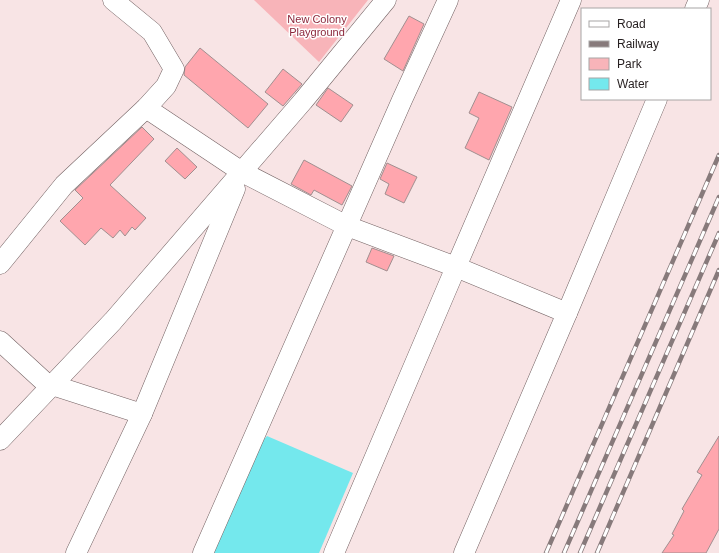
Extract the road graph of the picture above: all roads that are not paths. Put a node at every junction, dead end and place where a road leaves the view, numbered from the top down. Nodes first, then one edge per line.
1 (114, 0) edge
2 (386, 0) edge
3 (448, 0) edge
4 (571, 0) edge
5 (657, 100) edge
6 (146, 108) junction
7 (242, 172) junction
8 (347, 226) junction
9 (0, 264) edge
10 (456, 267) junction
11 (567, 313) junction
12 (0, 341) edge
13 (52, 385) junction
14 (142, 414) junction
15 (0, 440) edge
16 (76, 553) edge
17 (203, 553) edge
18 (334, 553) edge
19 (464, 553) edge

1 - 6 street
2 - 7 street
3 - 8 street
4 - 10 street
5 - 11 street
6 - 7 street
6 - 9 street
7 - 8 street
7 - 13 street
7 - 14 street
8 - 10 street
8 - 17 street
10 - 11 street
10 - 18 street
11 - 19 street
12 - 13 street
13 - 14 street
13 - 15 street
14 - 16 street

